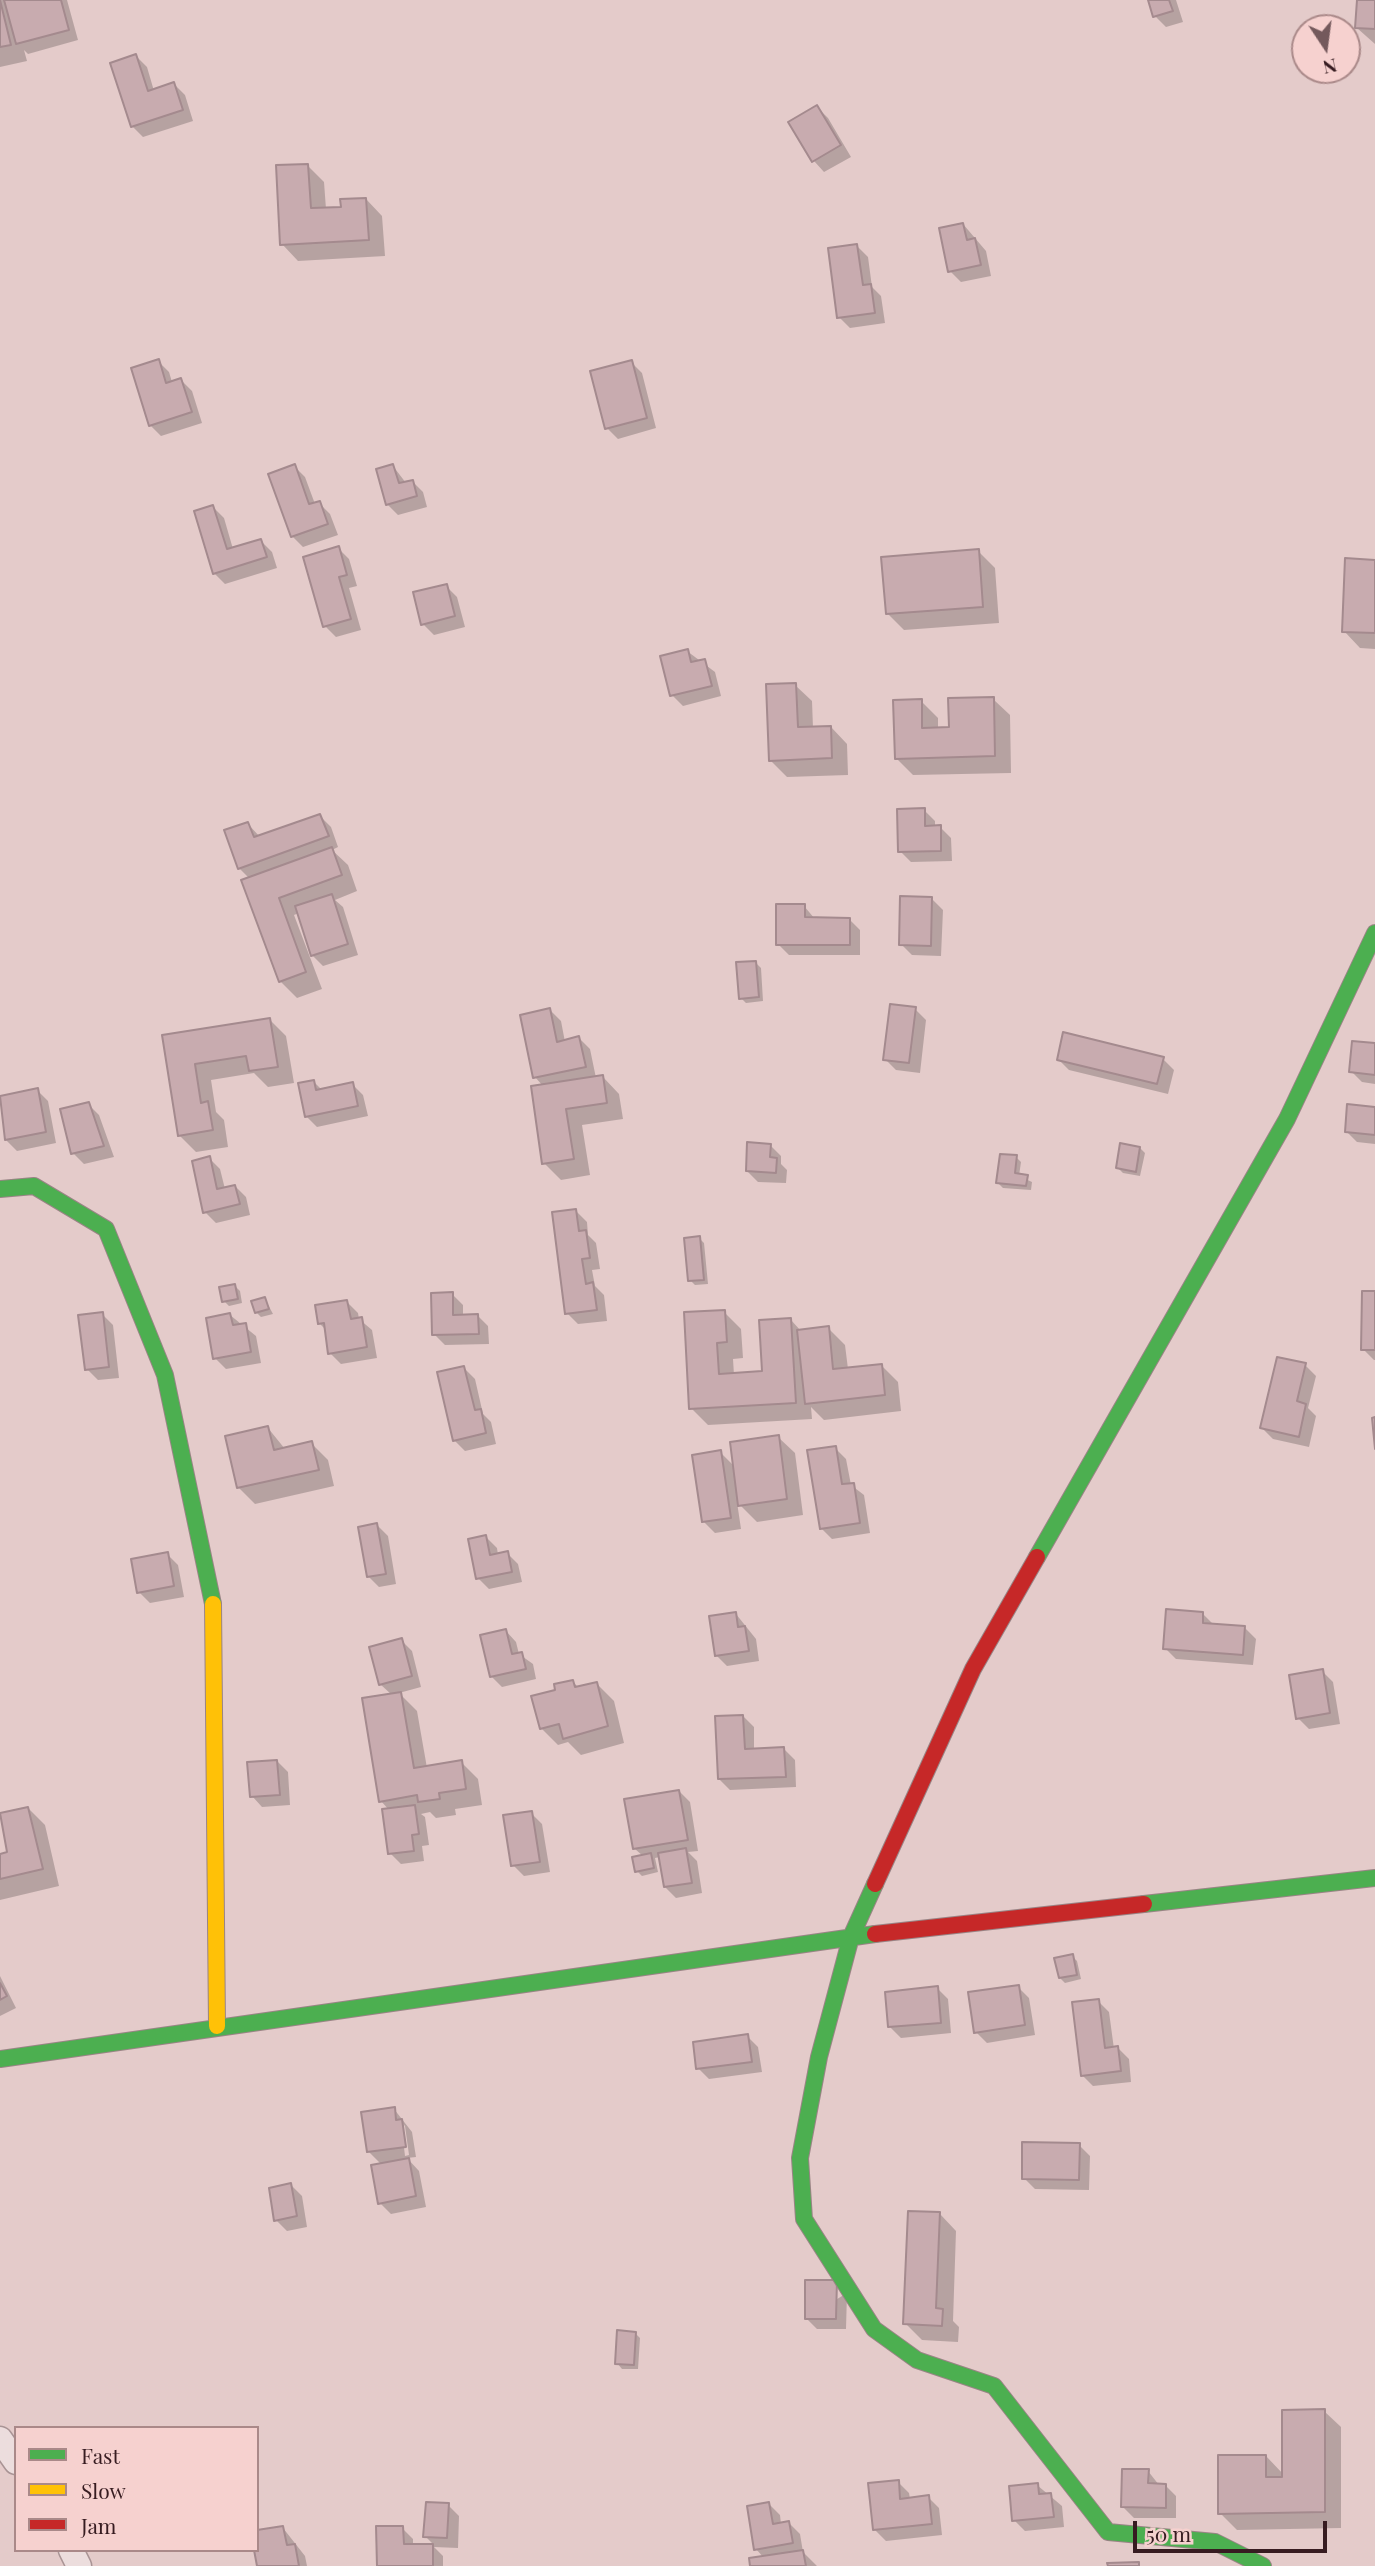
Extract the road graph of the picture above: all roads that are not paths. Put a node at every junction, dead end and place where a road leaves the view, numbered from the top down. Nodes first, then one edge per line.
1 (1375, 933) edge
2 (0, 1189) edge
3 (1375, 1878) edge
4 (850, 1937) junction
5 (217, 2026) junction
6 (0, 2059) edge
7 (0, 2439) edge
8 (14, 2459) edge
9 (1263, 2566) edge

1 - 4 street
2 - 5 street
3 - 4 street
4 - 5 street
4 - 9 street
5 - 6 street
7 - 8 street

